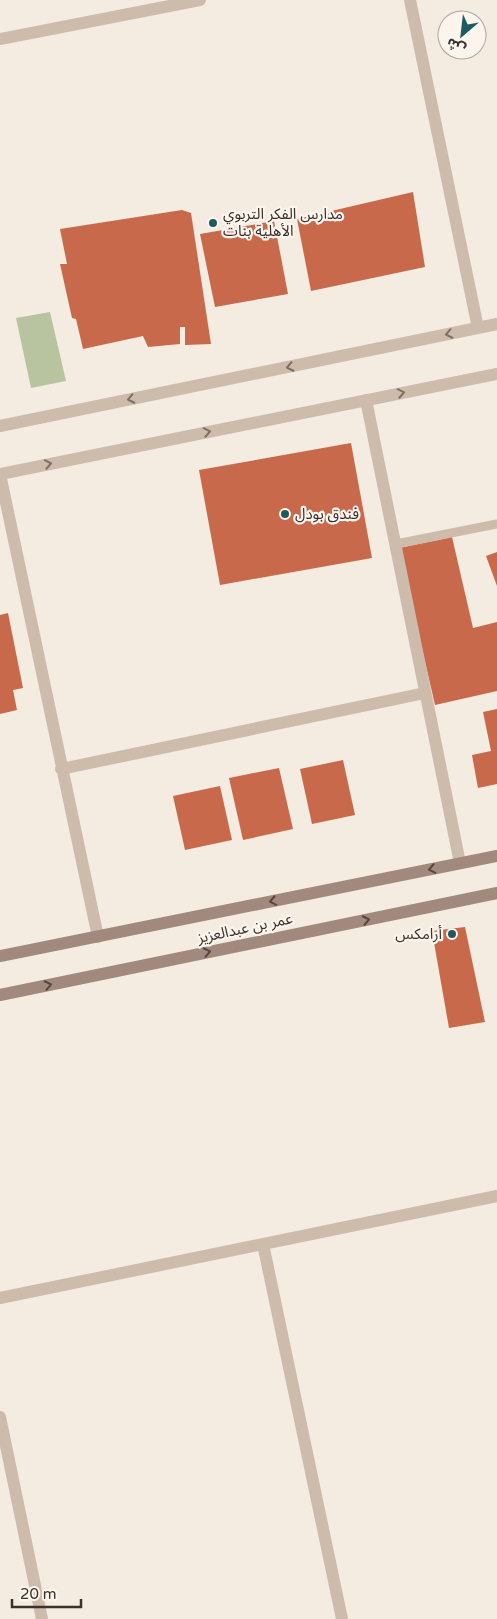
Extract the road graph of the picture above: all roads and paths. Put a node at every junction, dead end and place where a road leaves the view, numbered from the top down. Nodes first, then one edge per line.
1 (200, 0) edge
2 (410, 0) edge
3 (0, 39) edge
4 (497, 324) edge
5 (478, 328) junction
6 (497, 374) edge
7 (366, 400) junction
8 (0, 426) edge
9 (0, 474) edge
10 (497, 524) edge
11 (396, 544) junction
12 (425, 693) junction
13 (61, 769) junction
14 (497, 856) edge
15 (460, 863) junction
16 (497, 893) edge
17 (98, 937) junction
18 (0, 956) edge
19 (0, 995) edge
20 (497, 1196) edge
21 (263, 1244) junction
22 (0, 1298) edge
23 (0, 1417) edge
24 (42, 1619) edge
25 (342, 1619) edge

1 - 3 street
2 - 5 street
4 - 5 street
5 -> 8 street
7 -> 6 street
9 -> 7 street
7 - 11 street
9 - 13 street
10 - 11 lane
11 - 12 street
12 - 13 street
12 - 15 street
13 - 17 street
14 - 15 street, عمر بن عبدالعزيز
15 -> 17 street, عمر بن عبدالعزيز
19 -> 16 street, عمر بن عبدالعزيز
17 - 18 street, عمر بن عبدالعزيز
20 - 21 street
21 - 22 street
21 - 25 street
23 - 24 street

